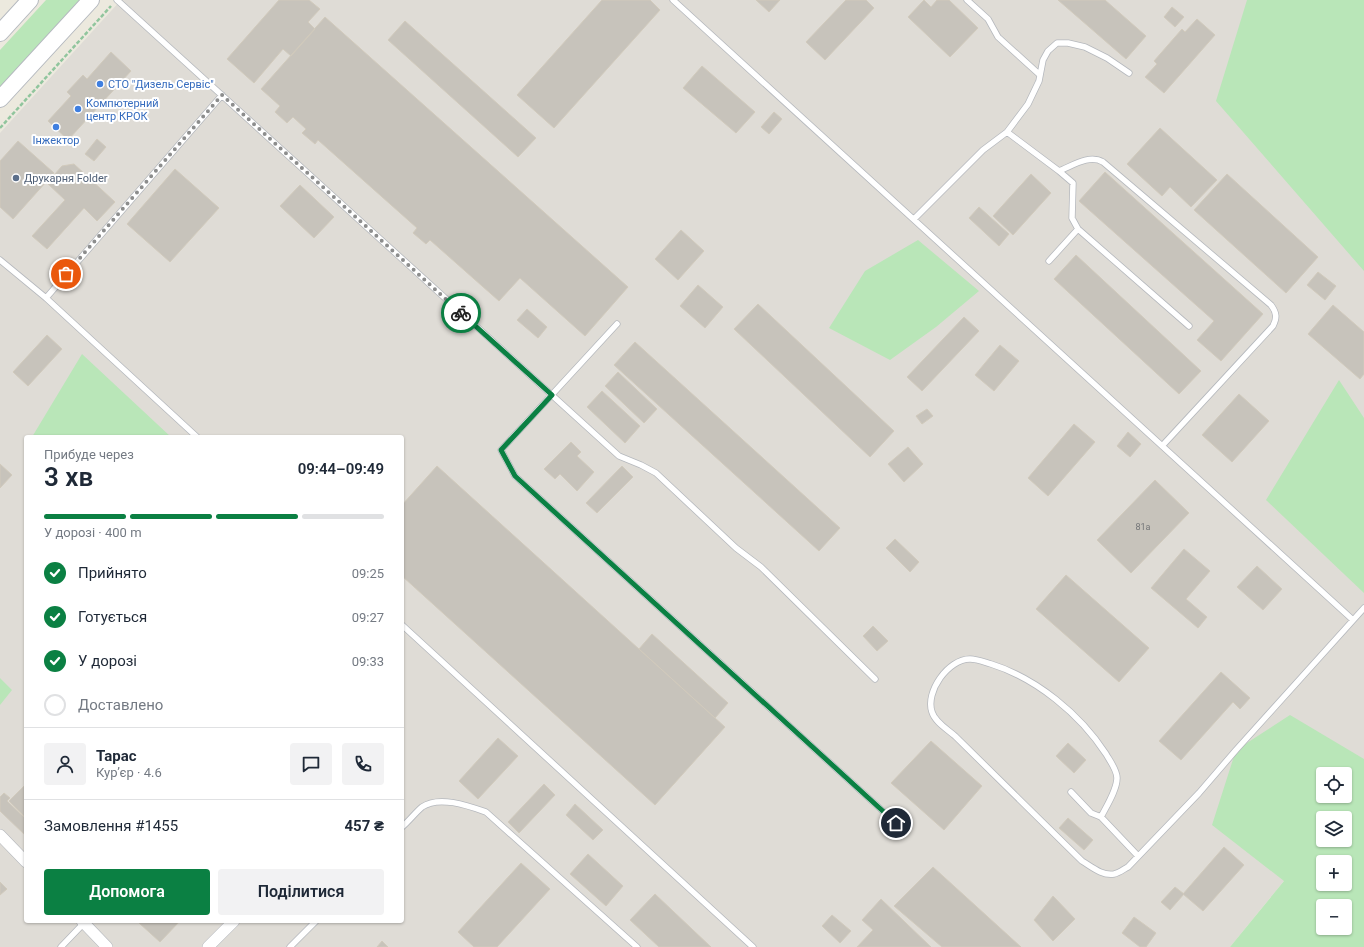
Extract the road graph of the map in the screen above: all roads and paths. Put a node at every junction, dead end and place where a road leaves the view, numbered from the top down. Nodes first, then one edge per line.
1 (30, 0) edge
2 (91, 0) edge
3 (117, 0) edge
4 (673, 0) edge
5 (967, 0) edge
6 (111, 6) dead end
7 (0, 33) edge
8 (1129, 73) dead end
9 (1040, 75) junction
10 (222, 95) junction
11 (0, 99) edge
12 (0, 128) edge
13 (1007, 132) junction
14 (1059, 171) junction
15 (914, 219) junction
16 (1078, 229) junction
17 (0, 260) edge
18 (1049, 261) dead end
19 (46, 298) junction
20 (616, 324) dead end
21 (1189, 326) dead end
22 (552, 395) junction
23 (195, 435) edge
24 (1162, 446) junction
25 (1364, 608) edge
26 (1353, 620) junction
27 (404, 627) edge
28 (875, 679) dead end
29 (1071, 792) dead end
30 (1101, 817) junction
31 (896, 823) dead end
32 (404, 825) edge
33 (0, 835) edge
34 (1138, 856) junction
35 (24, 860) edge
36 (83, 923) edge
37 (85, 923) edge
38 (232, 923) edge
39 (314, 923) edge
40 (61, 947) edge
41 (107, 947) edge
42 (208, 947) edge
43 (290, 947) edge
44 (637, 947) edge
45 (753, 947) edge

1 - 7 street
2 - 11 street
3 - 10 lane
4 - 15 lane
5 - 9 lane
6 - 12 path
8 - 9 lane
9 - 13 lane
10 - 19 lane
10 - 22 lane
13 - 14 lane
13 - 15 lane
14 - 16 lane
14 - 24 lane
15 - 24 lane
16 - 18 lane
16 - 21 lane
17 - 19 lane
19 - 23 lane
20 - 22 lane
22 - 28 lane
22 - 31 lane
24 - 26 lane
25 - 26 lane
26 - 34 lane
27 - 45 lane
29 - 30 lane
30 - 34 lane
30 - 34 lane
32 - 44 lane
33 - 35 street
36 - 40 lane
37 - 41 street
38 - 42 street
39 - 43 lane

